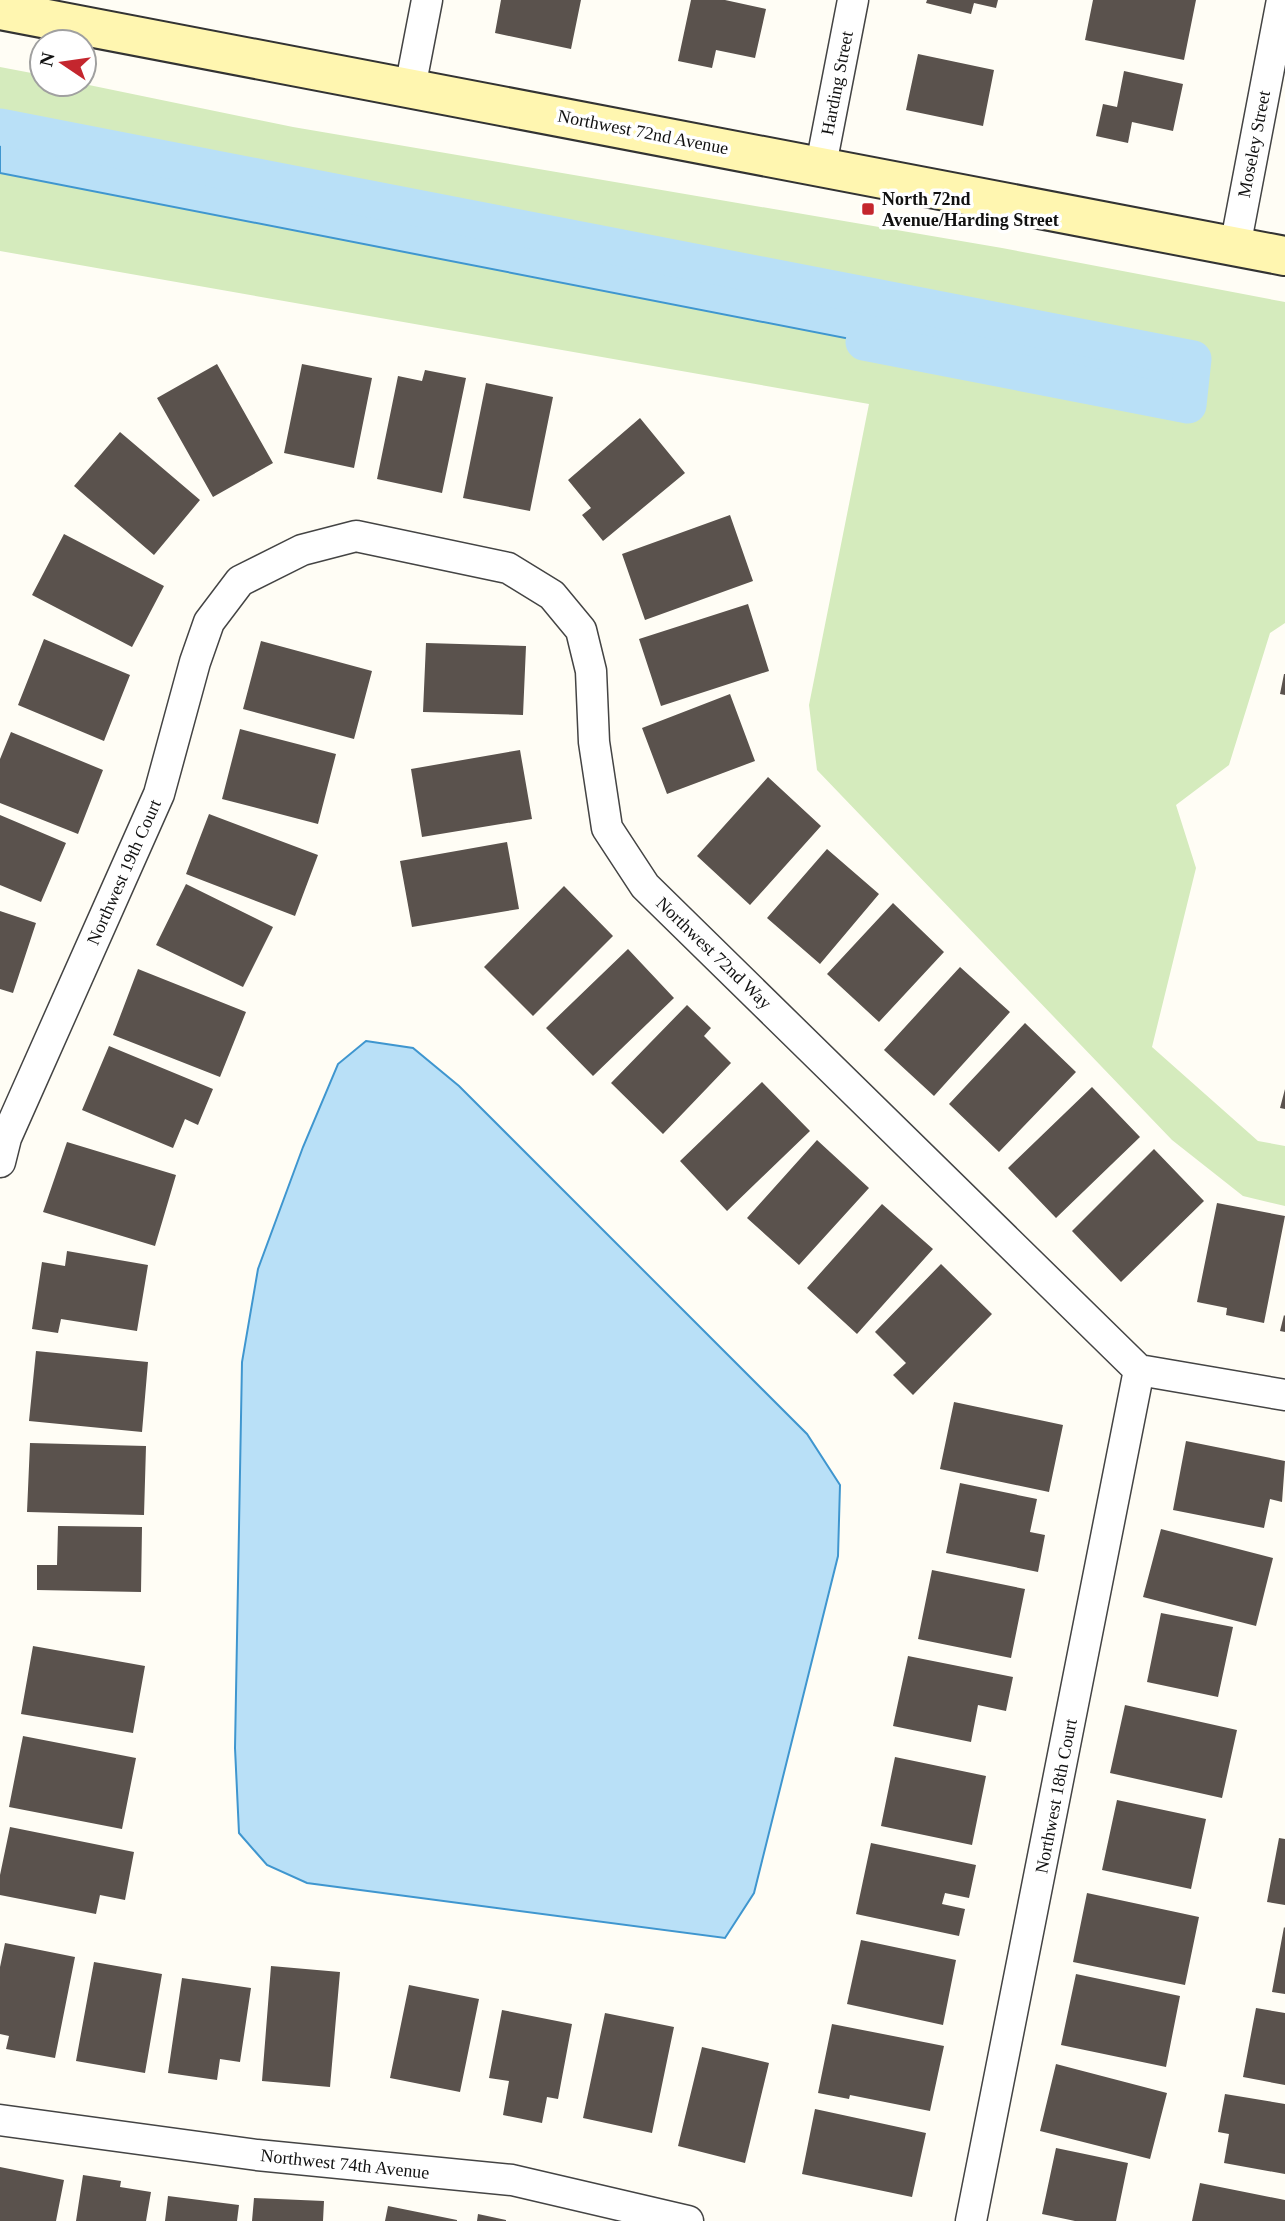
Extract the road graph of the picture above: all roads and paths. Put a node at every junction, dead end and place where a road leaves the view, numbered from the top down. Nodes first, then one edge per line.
1 (2, 0) edge
2 (427, 0) edge
3 (853, 0) edge
4 (1282, 0) edge
5 (0, 10) edge
6 (410, 88) junction
7 (821, 166) junction
8 (1235, 247) junction
9 (1285, 256) edge
10 (240, 581) joint
11 (0, 1162) edge
12 (1139, 1370) junction
13 (1285, 1395) edge
14 (0, 2120) edge
15 (688, 2221) edge
16 (971, 2221) edge

1 - 5 street
2 - 6 street
3 - 7 street, Harding Street
4 - 8 street, Moseley Street
5 - 6 street, Northwest 72nd Avenue
6 - 7 street, Northwest 72nd Avenue
7 - 8 street, Northwest 72nd Avenue
8 - 9 street, Northwest 72nd Avenue
10 - 11 street, Northwest 19th Court
10 - 12 street, Northwest 72nd Way
12 - 13 street
12 - 16 street, Northwest 18th Court
14 - 15 street, Northwest 74th Avenue

